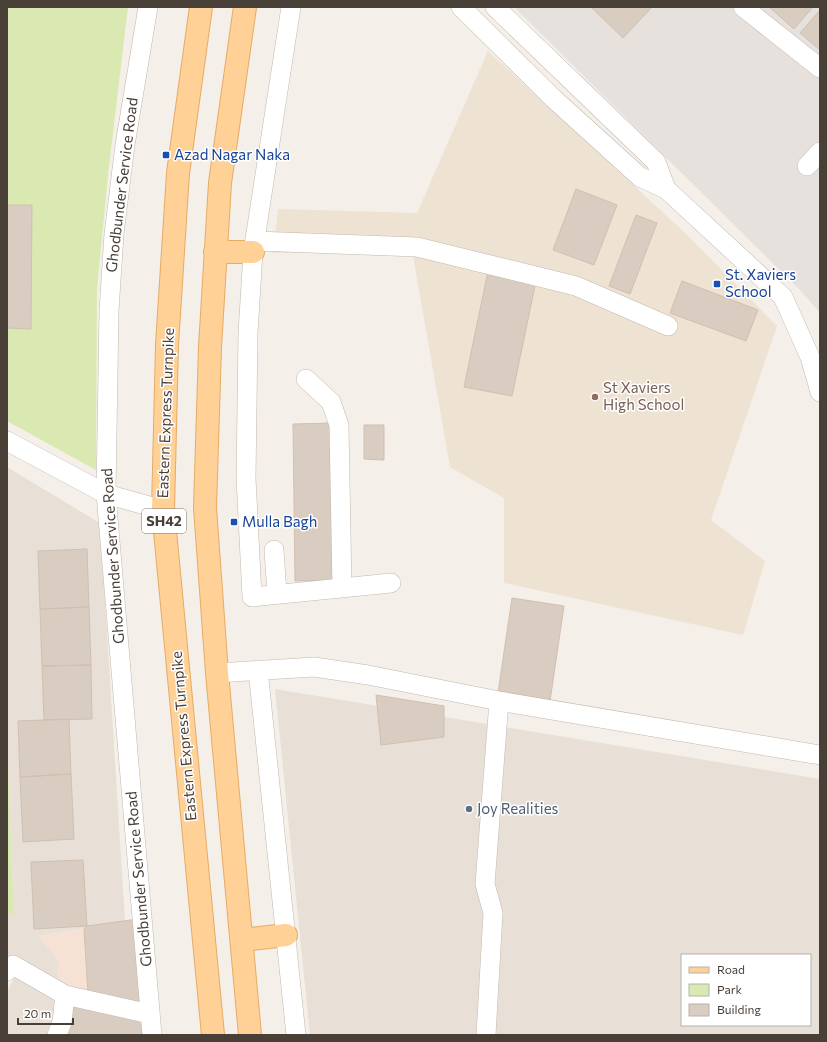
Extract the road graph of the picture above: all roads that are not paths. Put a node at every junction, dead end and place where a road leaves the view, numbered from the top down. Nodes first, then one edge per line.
1 (148, 7) edge
2 (201, 7) edge
3 (245, 7) edge
4 (291, 7) edge
5 (461, 7) edge
6 (495, 7) edge
7 (743, 7) edge
8 (820, 68) edge
9 (598, 105) junction
10 (617, 122) junction
11 (582, 124) junction
12 (600, 140) junction
13 (820, 152) edge
14 (807, 166) dead end
15 (666, 189) junction
16 (254, 246) junction
17 (215, 252) junction
18 (668, 326) dead end
19 (306, 379) dead end
20 (820, 392) edge
21 (7, 441) edge
22 (106, 494) junction
23 (163, 510) junction
24 (274, 550) dead end
25 (391, 584) dead end
26 (342, 588) junction
27 (277, 594) junction
28 (258, 670) junction
29 (217, 673) junction
30 (499, 701) junction
31 (820, 755) edge
32 (286, 935) junction
33 (242, 940) junction
34 (7, 971) edge
35 (65, 995) junction
36 (150, 1014) junction
37 (57, 1035) edge
38 (152, 1035) edge
39 (213, 1035) edge
40 (250, 1035) edge
41 (296, 1035) edge
42 (486, 1035) edge

1 - 22 street, Ghodbunder Service Road
2 - 23 main road, Eastern Express Turnpike / SH42
3 - 17 main road, SH42
4 - 16 street
5 - 11 street
6 - 9 street
7 - 8 street
9 - 10 street
9 - 11 street
10 - 12 street
10 - 15 street
11 - 12 street
12 - 15 street
13 - 14 street
15 - 20 street
16 - 17 main road
16 - 18 street
16 - 27 street
17 - 29 main road, SH42
19 - 26 street
21 - 22 street
22 - 23 street
22 - 36 street, Ghodbunder Service Road
23 - 39 main road, Eastern Express Turnpike / SH42
24 - 27 street
25 - 26 street
26 - 27 street
28 - 29 street
28 - 30 street
28 - 32 street
29 - 33 main road, SH42
30 - 31 street
30 - 42 street
32 - 33 main road
32 - 41 street
33 - 40 main road, SH42
34 - 35 street
35 - 36 street
35 - 37 street
36 - 38 street, Ghodbunder Service Road

